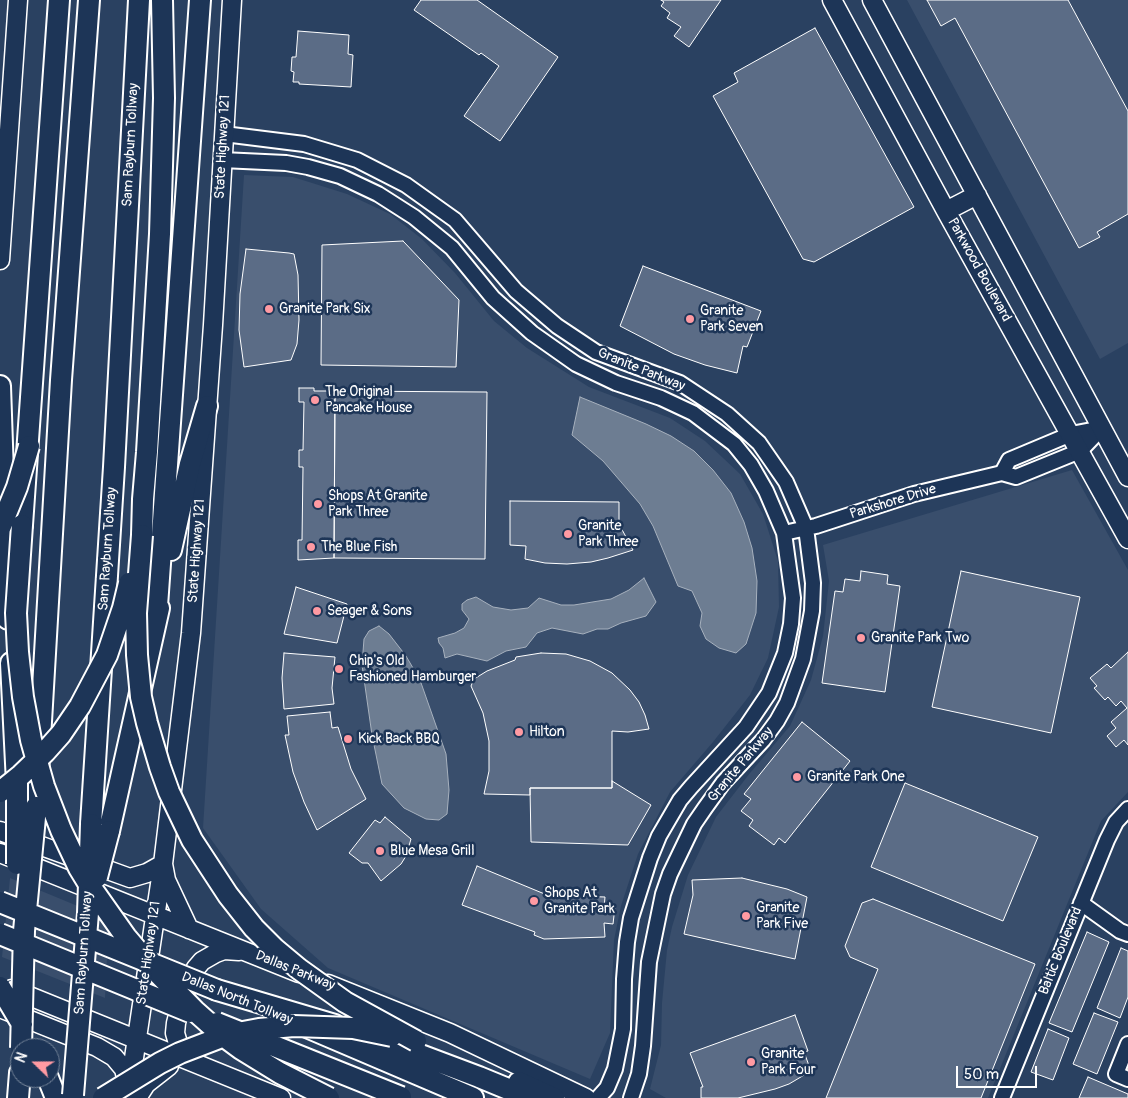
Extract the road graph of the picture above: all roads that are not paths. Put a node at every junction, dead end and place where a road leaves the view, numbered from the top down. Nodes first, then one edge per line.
1 (18, 0) edge
2 (59, 0) edge
3 (88, 0) edge
4 (139, 0) edge
5 (162, 0) edge
6 (187, 0) edge
7 (200, 0) edge
8 (232, 0) edge
9 (832, 0) edge
10 (872, 0) edge
11 (224, 134) junction
12 (222, 160) junction
13 (389, 176) junction
14 (378, 194) junction
15 (977, 195) junction
16 (946, 211) junction
17 (160, 234) junction
18 (0, 260) edge
19 (580, 342) junction
20 (567, 358) junction
21 (0, 386) edge
22 (207, 406) junction
23 (1102, 428) junction
24 (1070, 434) junction
25 (28, 446) junction
26 (1080, 451) junction
27 (1002, 473) junction
28 (1128, 477) edge
29 (0, 528) edge
30 (806, 528) junction
31 (784, 533) junction
32 (142, 535) junction
33 (1128, 539) edge
34 (156, 620) junction
35 (769, 694) junction
36 (787, 703) junction
37 (9, 788) edge
38 (1128, 809) edge
39 (674, 811) junction
40 (694, 824) junction
41 (100, 828) junction
42 (0, 831) edge
43 (0, 853) edge
44 (163, 864) junction
45 (0, 902) edge
46 (1081, 903) junction
47 (154, 916) junction
48 (189, 929) junction
49 (24, 931) junction
50 (0, 934) edge
51 (1128, 934) edge
52 (244, 951) junction
53 (626, 962) junction
54 (649, 962) junction
55 (0, 986) edge
56 (217, 990) junction
57 (0, 1008) edge
58 (21, 1038) edge
59 (29, 1038) edge
60 (136, 1040) junction
61 (416, 1041) junction
62 (1128, 1044) edge
63 (182, 1057) junction
64 (1122, 1076) edge
65 (59, 1088) edge
66 (132, 1096) edge
67 (68, 1097) edge
68 (103, 1098) edge
69 (281, 1098) edge
70 (329, 1098) edge
71 (401, 1098) edge
72 (473, 1098) edge
73 (530, 1098) edge
74 (554, 1098) edge
75 (586, 1098) edge
76 (598, 1098) edge
77 (631, 1098) edge
78 (1002, 1098) edge

1 - 18 main road
2 - 25 highway
3 - 49 highway, bridge
4 - 41 highway, Sam Rayburn Tollway
5 - 17 highway
6 - 17 highway
7 - 34 highway
8 - 11 main road, State Highway 121
9 - 16 main road, Parkwood Boulevard
10 - 15 main road
11 - 12 main road, State Highway 121
11 - 13 street, Granite Parkway
12 - 14 street, Granite Parkway
12 - 22 main road, State Highway 121
13 - 14 street
13 - 19 street, Granite Parkway
14 - 20 street, Granite Parkway
15 - 16 main road
15 - 23 main road
16 - 24 main road, Parkwood Boulevard
17 - 32 highway
19 - 20 street
19 - 30 street, Granite Parkway
20 - 31 street, Granite Parkway
21 - 37 highway
22 - 34 highway
22 - 44 main road, State Highway 121
23 - 24 street
23 - 26 street, Parkshore Drive
23 - 28 main road
24 - 26 main road, Parkwood Boulevard
24 - 27 street
25 - 29 highway, bridge
25 - 70 highway, bridge
26 - 27 street, Parkshore Drive
26 - 33 main road, Parkwood Boulevard
27 - 30 street, Parkshore Drive
30 - 31 street, Parkshore Drive
30 - 36 street, Granite Parkway
31 - 35 street, Granite Parkway
32 - 37 highway, bridge
32 - 61 highway, bridge
34 - 41 highway
35 - 36 street
35 - 39 street, Granite Parkway
36 - 40 street, Granite Parkway
37 - 49 highway, bridge
38 - 46 street, Baltic Boulevard
39 - 40 street
39 - 53 street, Granite Parkway
40 - 54 street, Granite Parkway
41 - 67 highway, Sam Rayburn Tollway, bridge
42 - 44 main road
43 - 47 main road, Dallas Parkway
44 - 47 main road, State Highway 121
44 - 48 main road
45 - 56 highway, Dallas North Tollway, bridge
46 - 51 street
46 - 78 street, Baltic Boulevard
47 - 48 main road, Dallas Parkway
47 - 60 main road, State Highway 121
48 - 52 main road, Dallas Parkway
49 - 58 highway, bridge
50 - 71 highway, bridge
52 - 63 main road
52 - 75 main road, Dallas Parkway
53 - 54 street
53 - 76 street, Granite Parkway
54 - 77 street, Granite Parkway
55 - 59 highway, bridge
55 - 60 main road
56 - 72 highway, Dallas North Tollway, bridge
56 - 73 highway
57 - 66 main road
60 - 63 main road
60 - 66 main road, State Highway 121
61 - 68 highway, bridge
61 - 74 highway
62 - 64 street
63 - 66 main road
63 - 69 main road
65 - 67 highway

